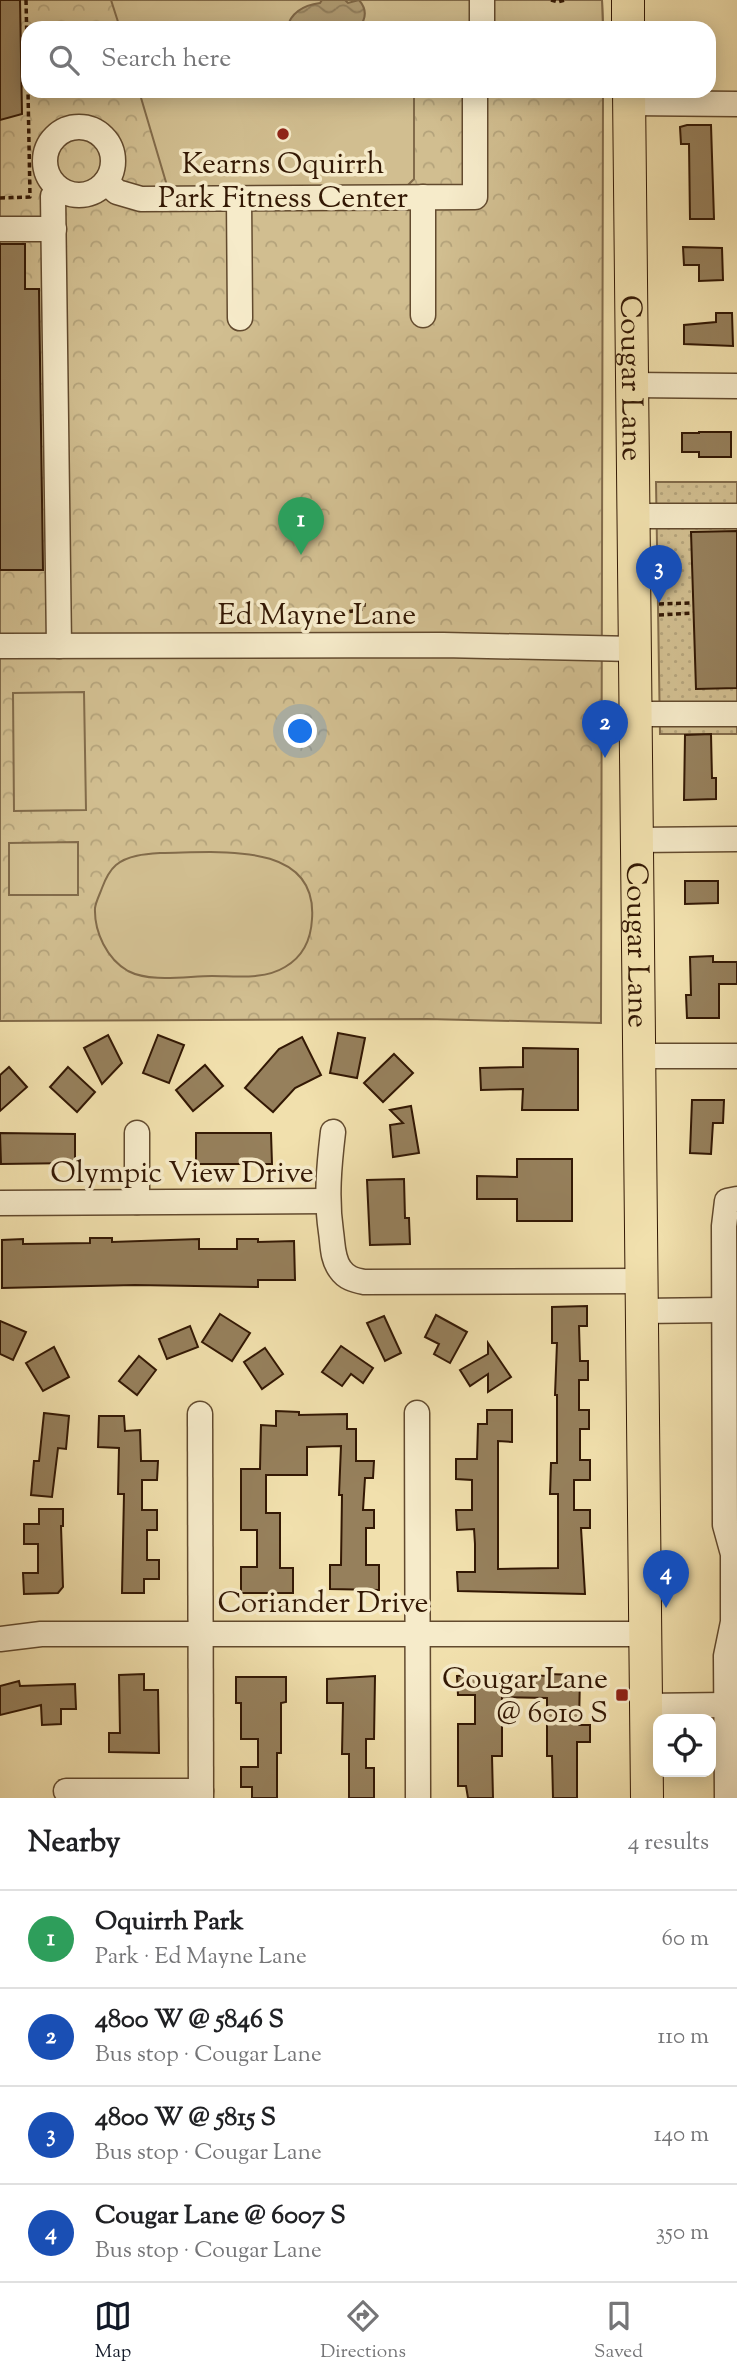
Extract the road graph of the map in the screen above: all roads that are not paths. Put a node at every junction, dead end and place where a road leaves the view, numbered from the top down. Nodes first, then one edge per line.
1 (482, 0) edge
2 (628, 0) edge
3 (482, 21) edge
4 (628, 21) edge
5 (475, 98) edge
6 (629, 98) edge
7 (644, 98) edge
8 (737, 104) edge
9 (106, 182) junction
10 (59, 189) junction
11 (424, 197) junction
12 (239, 198) junction
13 (0, 229) edge
14 (54, 229) junction
15 (423, 315) dead end
16 (240, 318) dead end
17 (632, 385) junction
18 (737, 386) edge
19 (633, 516) junction
20 (737, 516) edge
21 (0, 646) edge
22 (59, 646) junction
23 (635, 649) junction
24 (636, 714) junction
25 (737, 714) edge
26 (737, 839) edge
27 (636, 840) junction
28 (639, 1056) junction
29 (737, 1056) edge
30 (333, 1132) dead end
31 (137, 1133) dead end
32 (732, 1200) edge
33 (327, 1201) junction
34 (138, 1202) junction
35 (0, 1203) edge
36 (641, 1296) junction
37 (724, 1310) junction
38 (417, 1413) dead end
39 (200, 1414) dead end
40 (735, 1554) edge
41 (735, 1622) edge
42 (201, 1633) junction
43 (416, 1633) junction
44 (645, 1633) junction
45 (0, 1639) edge
46 (726, 1705) junction
47 (646, 1706) junction
48 (66, 1791) dead end
49 (201, 1795) edge
50 (418, 1798) edge
51 (647, 1798) edge
52 (727, 1798) edge

1 - 3 street
2 - 4 main road
5 - 11 street
6 - 17 main road, Cougar Lane
7 - 8 street
9 - 10 street
9 - 10 street
9 - 12 street
10 - 14 street
11 - 12 street
11 - 15 street
12 - 16 street
13 - 14 street
14 - 22 street
17 - 18 street
17 - 19 main road, Cougar Lane
19 - 20 street
19 - 23 main road, Cougar Lane
21 - 22 street, Ed Mayne Lane
22 - 23 street, Ed Mayne Lane
23 - 24 main road, Cougar Lane
24 - 25 street
24 - 27 main road, Cougar Lane
26 - 27 street
27 - 28 main road, Cougar Lane
28 - 29 street
28 - 36 main road, Cougar Lane
30 - 33 street
31 - 34 street
32 - 37 street
33 - 34 street, Olympic View Drive
33 - 36 street, Olympic View Drive
34 - 35 street, Olympic View Drive
36 - 37 street
36 - 44 main road, Cougar Lane
37 - 40 street
38 - 43 street
39 - 42 street
40 - 41 street
41 - 46 street
42 - 43 street, Coriander Drive
42 - 45 street, Coriander Drive
42 - 49 street
43 - 44 street, Coriander Drive
43 - 50 street
44 - 47 main road, Cougar Lane
46 - 47 street
46 - 52 street
47 - 51 main road, Cougar Lane
48 - 49 street

